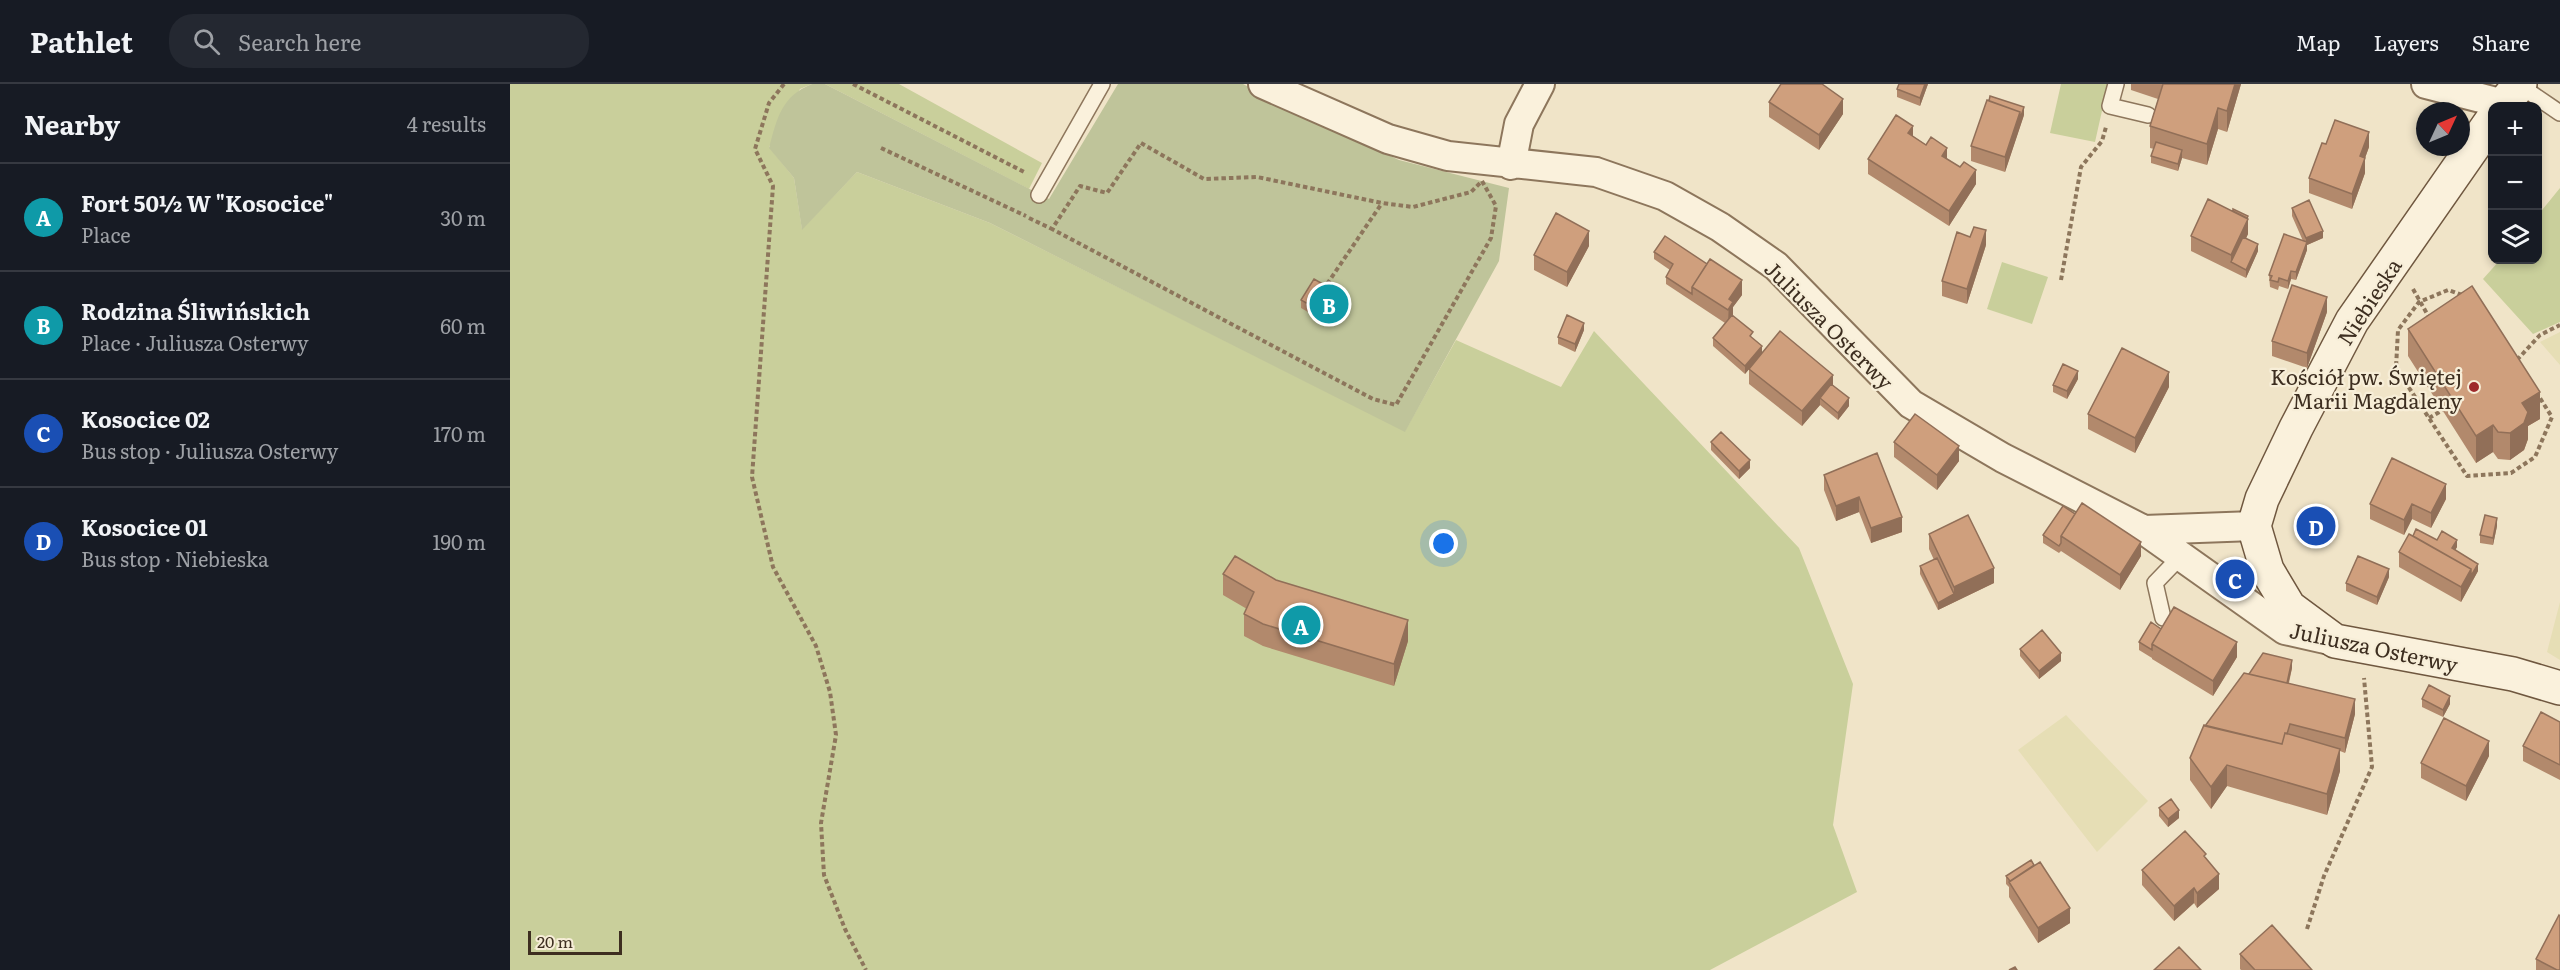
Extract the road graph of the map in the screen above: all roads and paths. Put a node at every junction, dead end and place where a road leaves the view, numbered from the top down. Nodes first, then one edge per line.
1 (784, 84) edge
2 (853, 84) edge
3 (1102, 84) edge
4 (1263, 84) edge
5 (1540, 84) edge
6 (2116, 84) edge
7 (2426, 84) edge
8 (2507, 100) edge
9 (2560, 113) edge
10 (2148, 115) dead end
11 (2102, 141) dead end
12 (881, 148) dead end
13 (1510, 165) junction
14 (1042, 189) junction
15 (1382, 203) junction
16 (1026, 217) junction
17 (1052, 229) junction
18 (2061, 280) dead end
19 (2410, 284) dead end
20 (1322, 292) edge
21 (2469, 297) edge
22 (2419, 302) junction
23 (2434, 325) edge
24 (2560, 325) edge
25 (2517, 359) junction
26 (2511, 362) edge
27 (2523, 368) edge
28 (2534, 388) edge
29 (2443, 410) edge
30 (2429, 418) junction
31 (2254, 526) junction
32 (2144, 530) junction
33 (2181, 556) junction
34 (2163, 618) dead end
35 (2335, 641) junction
36 (2560, 688) edge
37 (2367, 704) dead end
38 (2307, 929) dead end
39 (866, 970) edge

1 - 39 path
2 - 14 path
3 - 14 lane
4 - 13 street, Juliusza Osterwy
5 - 13 street
6 - 10 lane
7 - 8 street
8 - 9 lane
8 - 31 street, Niebieska
11 - 18 path
12 - 16 path
13 - 32 street, Juliusza Osterwy
14 - 16 path
15 - 17 path
15 - 17 path
15 - 20 path
16 - 17 path
19 - 22 path
21 - 22 path
22 - 23 path
22 - 30 path
24 - 25 path
25 - 26 path
25 - 27 path
28 - 30 path
29 - 30 path
31 - 32 street, Juliusza Osterwy
31 - 35 street
32 - 33 street, Juliusza Osterwy
33 - 34 lane
33 - 35 street, Juliusza Osterwy
35 - 36 street, Juliusza Osterwy
37 - 38 path

